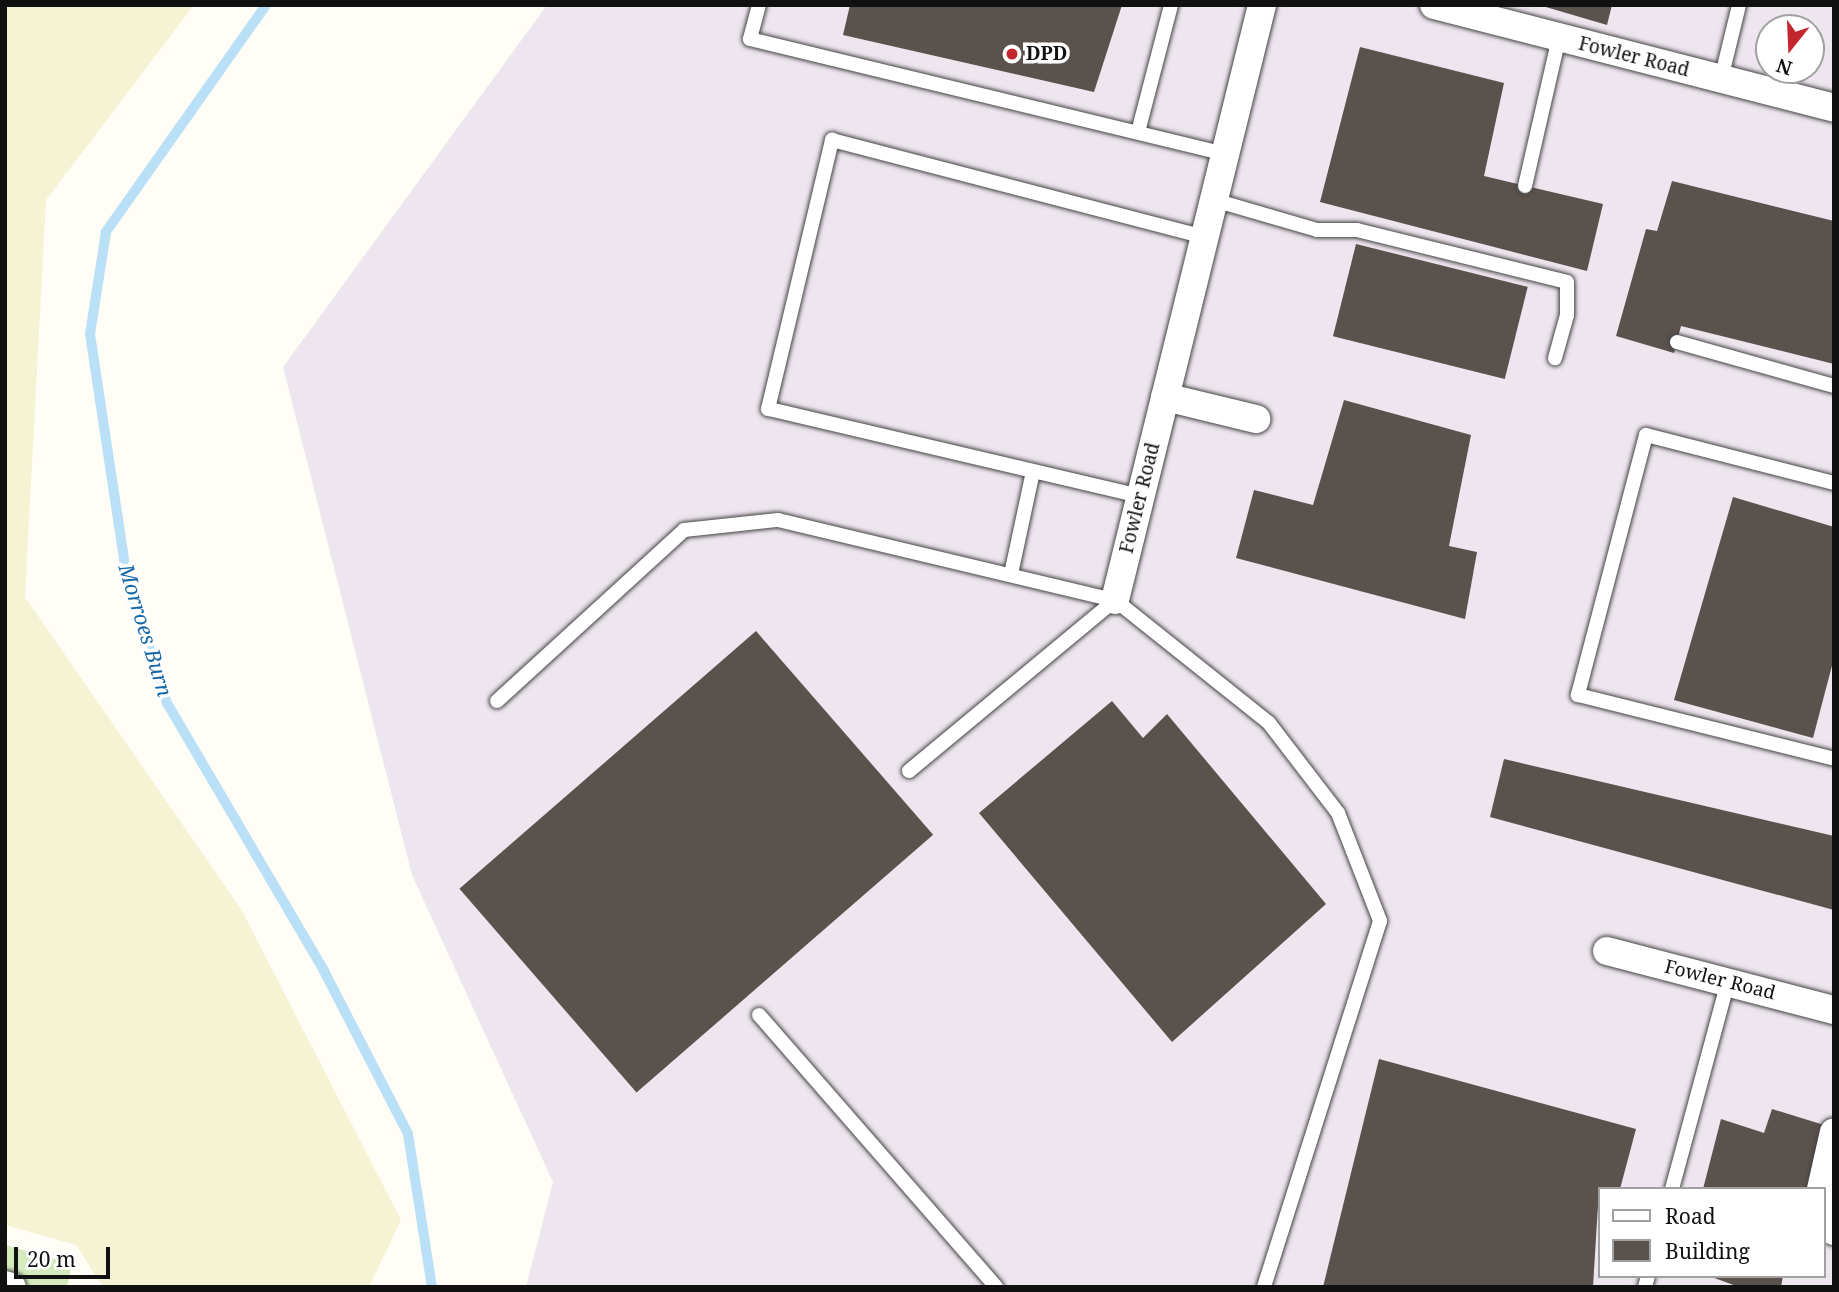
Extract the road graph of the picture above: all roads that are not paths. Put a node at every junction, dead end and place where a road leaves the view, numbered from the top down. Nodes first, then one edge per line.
1 (759, 5) edge
2 (1171, 5) edge
3 (1262, 5) edge
4 (1434, 5) edge
5 (1739, 5) edge
6 (1559, 37) junction
7 (1721, 79) junction
8 (1834, 108) edge
9 (1138, 132) junction
10 (1225, 153) junction
11 (1525, 186) dead end
12 (1214, 200) junction
13 (1205, 237) junction
14 (1677, 342) dead end
15 (1555, 358) dead end
16 (1834, 386) edge
17 (1165, 397) junction
18 (1256, 419) dead end
19 (1033, 471) junction
20 (1834, 483) edge
21 (1140, 496) junction
22 (1011, 574) junction
23 (1115, 600) junction
24 (497, 701) dead end
25 (1834, 760) edge
26 (909, 771) dead end
27 (1606, 951) dead end
28 (1728, 982) junction
29 (1834, 1010) edge
30 (759, 1015) dead end
31 (1834, 1132) edge
32 (1673, 1187) edge
33 (1821, 1187) edge
34 (1825, 1208) edge
35 (1834, 1231) edge
36 (5, 1285) edge
37 (12, 1287) edge
38 (996, 1287) edge
39 (1264, 1287) edge

1 - 9 lane
2 - 9 lane
3 - 10 street, Fowler Road
4 - 6 street, Fowler Road
5 - 7 lane
6 - 7 street, Fowler Road
6 - 11 lane
7 - 8 street, Fowler Road
9 - 10 lane
10 - 12 street, Fowler Road
12 - 13 street, Fowler Road
12 - 15 lane
13 - 17 street, Fowler Road
13 - 19 lane
14 - 16 lane
17 - 18 street
17 - 21 street, Fowler Road
19 - 21 lane
19 - 22 lane
20 - 25 lane
21 - 23 street, Fowler Road
22 - 23 lane
22 - 24 lane
23 - 26 lane
23 - 39 lane
27 - 28 street, Fowler Road
28 - 29 street, Fowler Road
28 - 32 lane
30 - 38 lane
31 - 33 street
34 - 35 street
36 - 37 street

